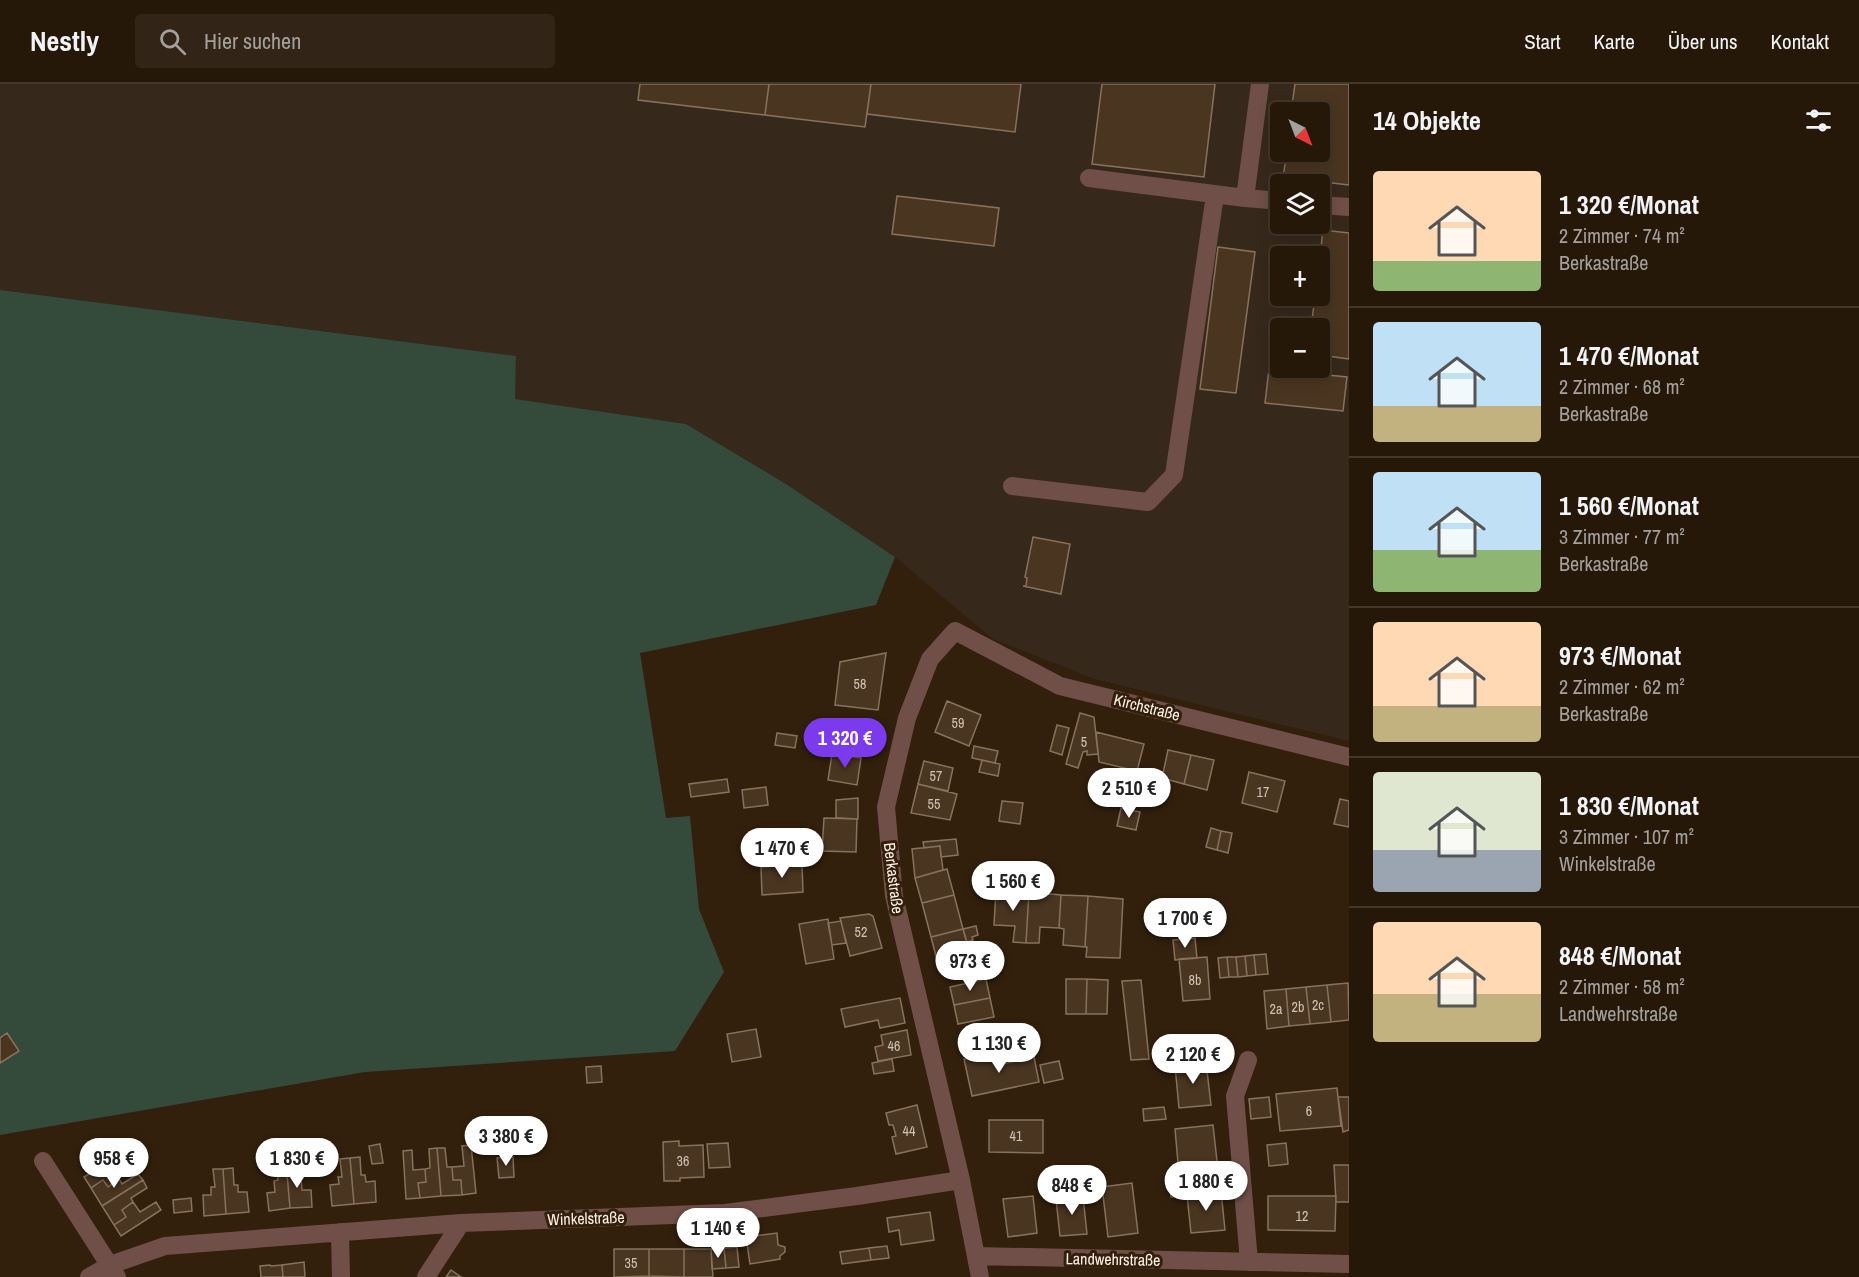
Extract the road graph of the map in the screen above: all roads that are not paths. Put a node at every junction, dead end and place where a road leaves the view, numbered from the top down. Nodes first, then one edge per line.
1 (1260, 84) edge
2 (1089, 178) dead end
3 (1215, 195) junction
4 (1245, 198) junction
5 (1270, 200) edge
6 (1330, 206) edge
7 (1349, 207) edge
8 (1012, 486) dead end
9 (954, 631) joint
10 (1349, 757) edge
11 (1248, 1060) dead end
12 (43, 1161) dead end
13 (961, 1180) junction
14 (461, 1223) junction
15 (340, 1232) junction
16 (976, 1256) junction
17 (1249, 1262) junction
18 (1349, 1264) edge
19 (113, 1271) edge
20 (89, 1277) edge
21 (341, 1277) edge
22 (426, 1277) edge
23 (980, 1277) edge

1 - 4 street
2 - 3 street
3 - 4 street
3 - 8 street
4 - 5 street
6 - 7 street
9 - 10 street, Kirchstraße
9 - 13 street, Berkastraße
11 - 17 street
12 - 19 street
13 - 14 street, Winkelstraße
13 - 16 street, Berkastraße
14 - 15 street, Winkelstraße
14 - 22 street
15 - 19 street, Winkelstraße
15 - 21 street
16 - 17 street, Landwehrstraße
16 - 23 street, Berkastraße
17 - 18 street, Landwehrstraße
19 - 20 street, Winkelstraße

